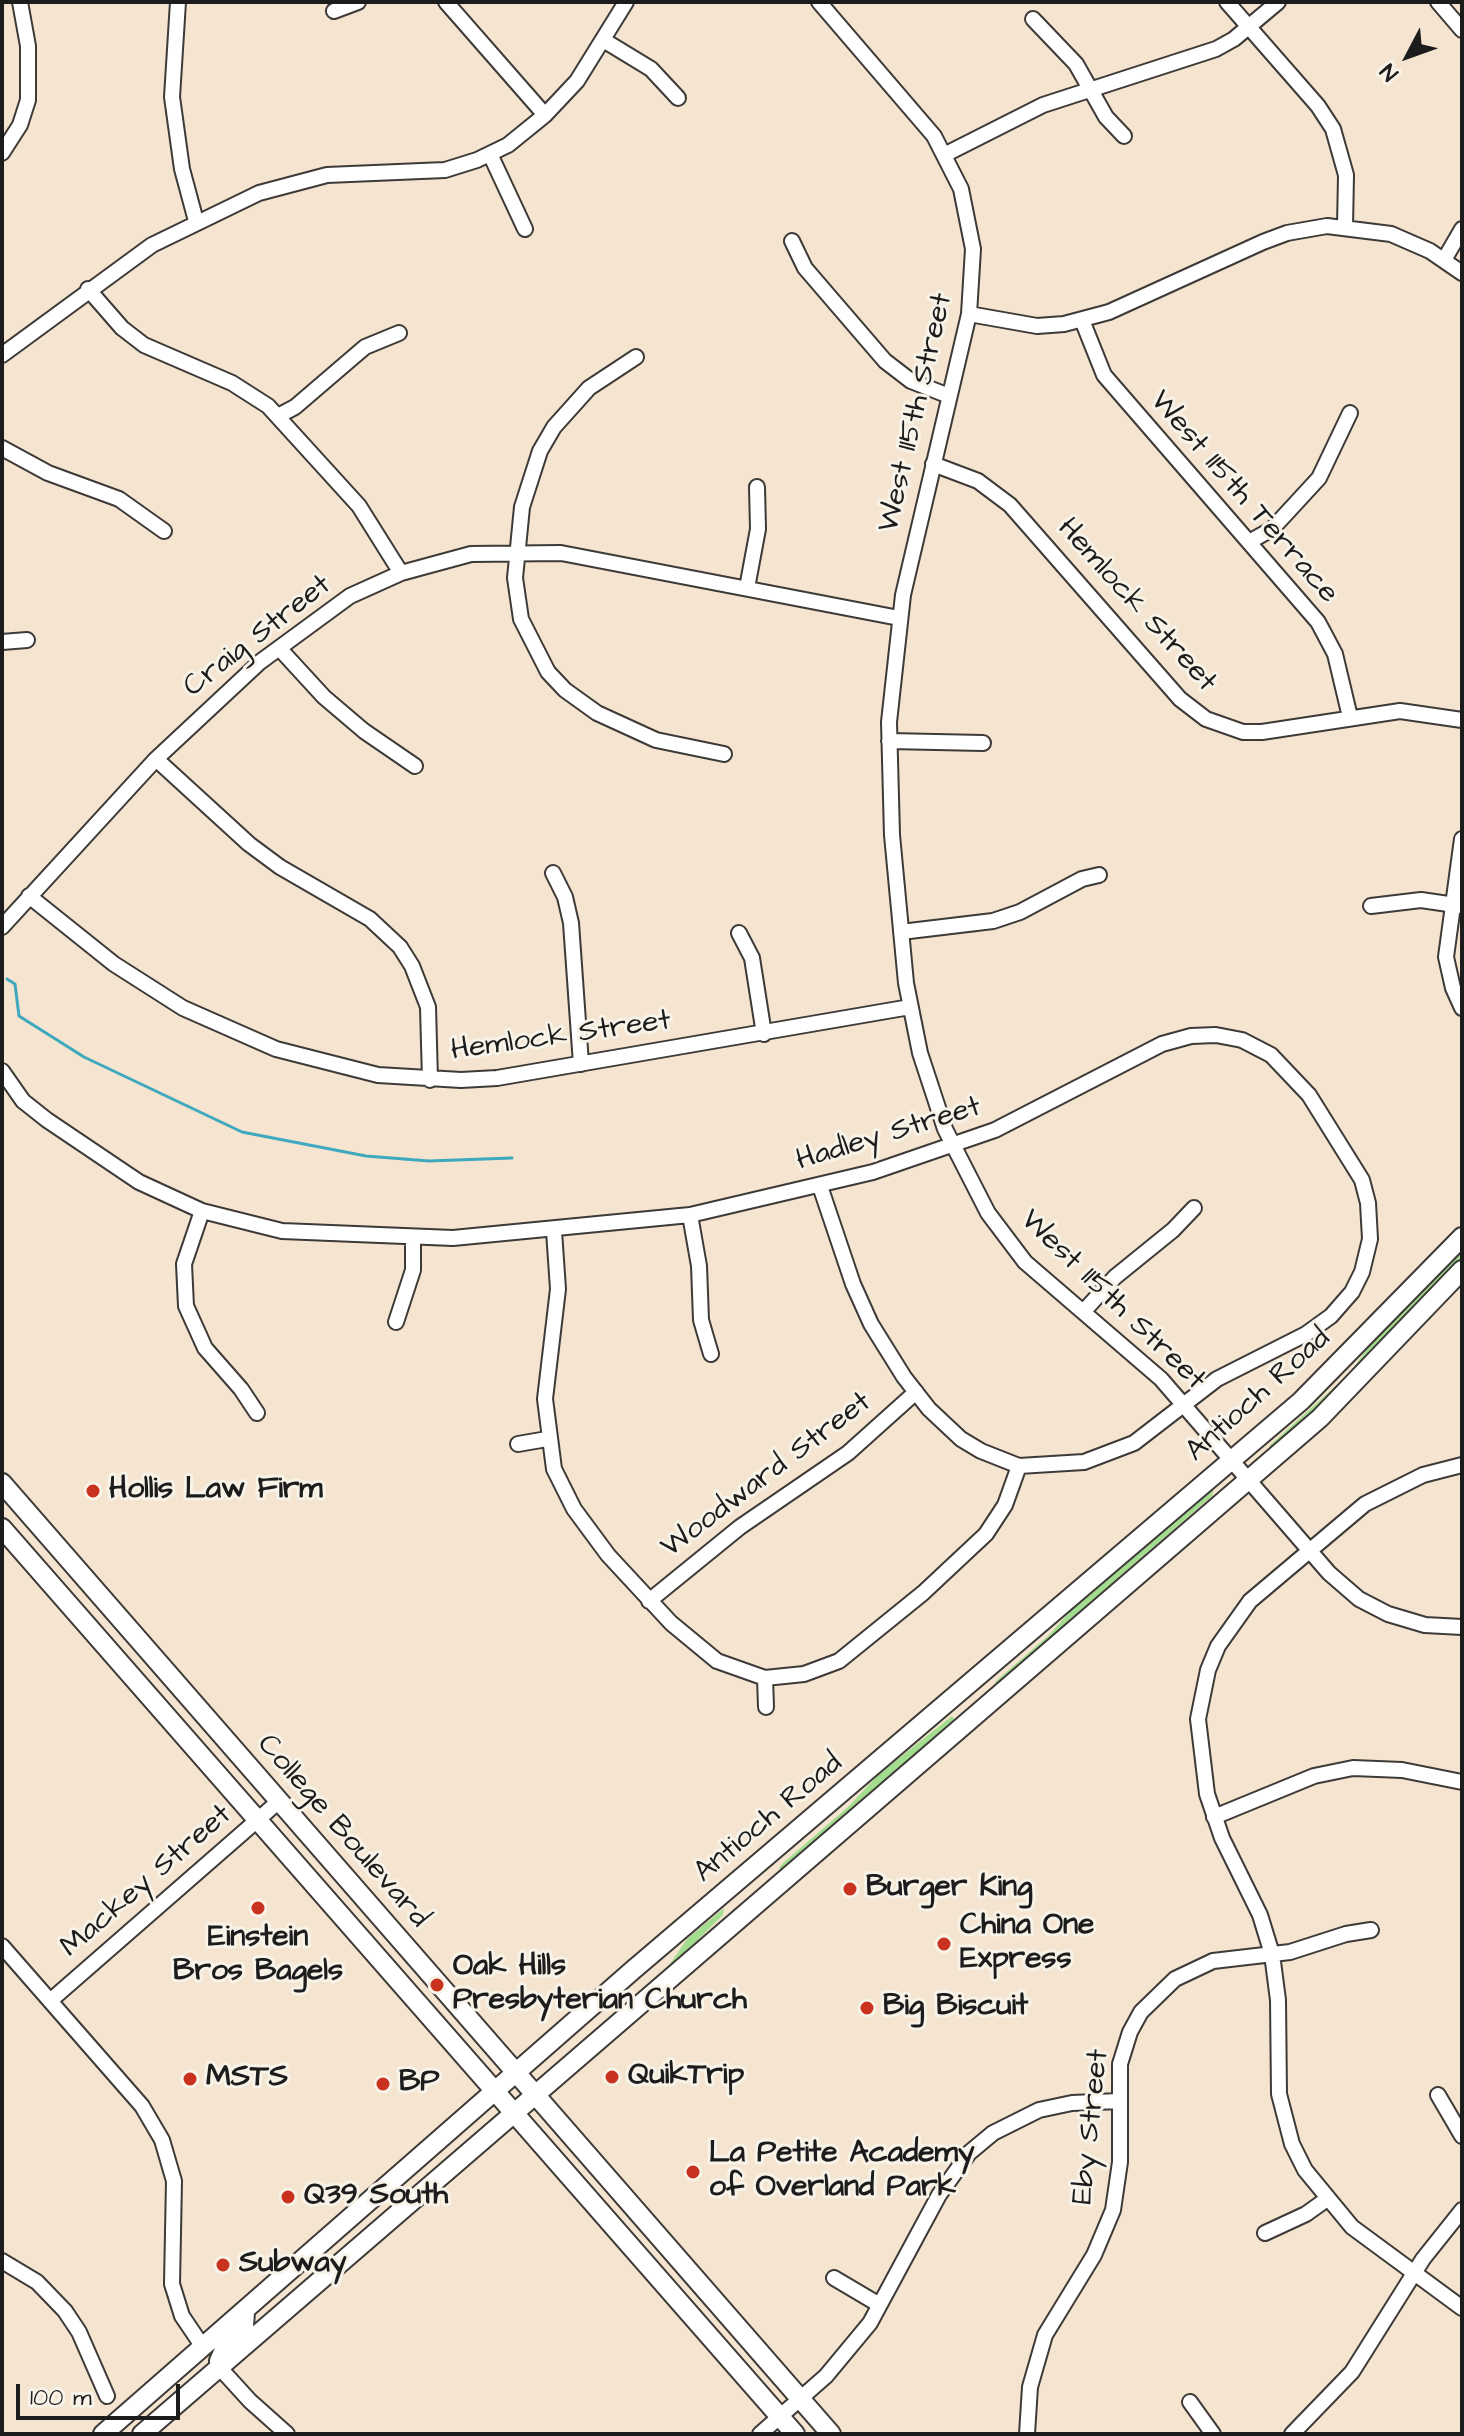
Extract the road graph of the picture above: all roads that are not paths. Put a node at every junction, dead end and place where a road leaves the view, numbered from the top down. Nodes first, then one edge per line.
1 (20, 2) edge
2 (178, 2) edge
3 (358, 2) edge
4 (446, 2) edge
5 (626, 2) edge
6 (819, 2) edge
7 (1227, 2) edge
8 (1278, 2) edge
9 (1438, 2) edge
10 (334, 11) dead end
11 (1033, 19) dead end
12 (1250, 27) junction
13 (1462, 30) edge
14 (605, 41) junction
15 (1090, 89) junction
16 (678, 98) dead end
17 (545, 115) junction
18 (1124, 136) dead end
19 (2, 153) edge
20 (490, 154) junction
21 (944, 155) junction
22 (196, 221) junction
23 (1345, 227) junction
24 (525, 229) dead end
25 (1462, 229) edge
26 (792, 241) dead end
27 (1444, 260) junction
28 (1462, 273) edge
29 (88, 289) junction
30 (969, 314) junction
31 (1082, 320) junction
32 (399, 333) dead end
33 (2, 355) edge
34 (636, 357) dead end
35 (949, 396) junction
36 (1350, 413) dead end
37 (278, 416) junction
38 (2, 448) edge
39 (933, 464) junction
40 (757, 487) dead end
41 (164, 531) dead end
42 (1249, 542) junction
43 (517, 551) junction
44 (401, 573) junction
45 (747, 588) junction
46 (899, 618) junction
47 (27, 640) dead end
48 (2, 642) edge
49 (279, 648) junction
50 (1350, 717) junction
51 (1462, 720) edge
52 (889, 741) junction
53 (983, 743) dead end
54 (724, 754) dead end
55 (156, 759) junction
56 (415, 766) dead end
57 (1462, 839) edge
58 (553, 873) dead end
59 (1099, 875) dead end
60 (29, 896) junction
61 (1371, 906) dead end
62 (1457, 906) edge
63 (4, 922) edge
64 (901, 932) junction
65 (739, 933) dead end
66 (910, 1007) junction
67 (1462, 1008) edge
68 (764, 1034) junction
69 (581, 1064) junction
70 (2, 1071) edge
71 (430, 1080) junction
72 (953, 1146) junction
73 (820, 1186) junction
74 (1194, 1208) dead end
75 (202, 1211) junction
76 (690, 1215) junction
77 (554, 1231) junction
78 (413, 1237) junction
79 (1462, 1237) edge
80 (1462, 1270) edge
81 (1084, 1311) junction
82 (396, 1322) dead end
83 (711, 1354) dead end
84 (916, 1392) junction
85 (1184, 1405) junction
86 (257, 1413) dead end
87 (547, 1439) junction
88 (518, 1444) dead end
89 (1233, 1460) junction
90 (1462, 1465) edge
91 (1019, 1466) junction
92 (1249, 1478) junction
93 (2, 1483) edge
94 (2, 1528) edge
95 (1308, 1550) junction
96 (649, 1601) junction
97 (1462, 1627) edge
98 (765, 1678) junction
99 (766, 1707) dead end
100 (1462, 1782) edge
101 (278, 1802) junction
102 (1214, 1817) junction
103 (257, 1820) junction
104 (1371, 1930) dead end
105 (2, 1946) edge
106 (1272, 1954) junction
107 (50, 2001) junction
108 (516, 2072) junction
109 (494, 2091) junction
110 (536, 2095) junction
111 (1438, 2095) dead end
112 (1119, 2101) junction
113 (514, 2114) junction
114 (1462, 2136) edge
115 (1327, 2199) junction
116 (1462, 2210) edge
117 (1265, 2233) dead end
118 (2, 2261) edge
119 (1414, 2274) junction
120 (834, 2278) dead end
121 (878, 2304) junction
122 (1462, 2308) edge
123 (245, 2309) junction
124 (203, 2347) junction
125 (219, 2367) junction
126 (107, 2396) dead end
127 (800, 2399) junction
128 (1190, 2402) dead end
129 (174, 2407) junction
130 (780, 2417) junction
131 (103, 2434) edge
132 (142, 2434) edge
133 (287, 2434) edge
134 (760, 2434) edge
135 (795, 2434) edge
136 (831, 2434) edge
137 (1027, 2434) edge
138 (1213, 2434) edge
139 (1292, 2434) edge

1 - 19 street
2 - 22 street
3 - 10 street
4 - 17 street
5 - 14 street
6 - 21 street, West 115th Street
7 - 12 street
8 - 12 street
9 - 13 street
11 - 15 street
12 - 15 street
12 - 23 street
14 - 16 street
14 - 17 street
15 - 18 street
15 - 21 street
17 - 20 street
20 - 22 street
20 - 24 street
21 - 30 street, West 115th Street
22 - 29 street
23 - 27 street
23 - 31 street
25 - 27 street
26 - 35 street
27 - 28 street
29 - 33 street
29 - 37 street
30 - 31 street
30 - 35 street, West 115th Street
31 - 42 street, West 115th Terrace
32 - 37 street
34 - 43 street
35 - 39 street, West 115th Street
36 - 42 street
37 - 44 street
38 - 41 street
39 - 46 street, West 115th Street
39 - 50 street, Hemlock Street
40 - 45 street
42 - 50 street, West 115th Terrace
43 - 44 street, Craig Street
43 - 45 street, Craig Street
43 - 54 street
44 - 49 street, Craig Street
45 - 46 street, Craig Street
46 - 52 street, West 115th Street
47 - 48 street
49 - 55 street, Craig Street
49 - 56 street
50 - 51 street, Hemlock Street
52 - 53 street
52 - 64 street, West 115th Street
55 - 60 street, Craig Street
55 - 71 street
57 - 62 street
58 - 69 street
59 - 64 street
60 - 63 street, Craig Street
60 - 71 street, Hemlock Street
61 - 62 street
62 - 67 street
64 - 66 street, West 115th Street
65 - 68 street
66 - 68 street, Hemlock Street
66 - 72 street, West 115th Street
68 - 69 street, Hemlock Street
69 - 71 street, Hemlock Street
70 - 75 street, Hadley Street
72 - 73 street, Hadley Street
72 - 81 street, West 115th Street
72 - 85 street, Hadley Street
73 - 76 street, Hadley Street
73 - 84 street
74 - 81 street
75 - 78 street, Hadley Street
75 - 86 street
76 - 77 street, Hadley Street
76 - 83 street
77 - 78 street, Hadley Street
77 - 87 street
78 - 82 street
79 - 89 main road, Antioch Road
80 - 92 main road, Antioch Road
81 - 85 street, West 115th Street
84 - 91 street
84 - 96 street, Woodward Street
85 - 89 street, West 115th Street
85 - 91 street
87 - 88 street
87 - 96 street
89 - 92 street, West 115th Street
89 - 108 main road, Antioch Road
90 - 95 street
91 - 98 street
92 - 95 street, West 115th Street
92 - 110 main road, Antioch Road
93 - 101 main road, College Boulevard
94 - 103 main road, College Boulevard
95 - 97 street, West 115th Street
95 - 102 street
96 - 98 street
98 - 99 street
100 - 102 street
101 - 103 street, Mackey Street
101 - 108 main road, College Boulevard
102 - 106 street
103 - 107 street, Mackey Street
103 - 109 main road, College Boulevard
104 - 106 street, Eby Street
105 - 107 street
106 - 112 street, Eby Street
106 - 115 street
107 - 124 street
108 - 109 main road, Antioch Road
108 - 110 main road, College Boulevard
109 - 113 main road, College Boulevard
109 - 123 main road, Antioch Road
110 - 113 main road, Antioch Road
110 - 127 main road, College Boulevard
111 - 114 street
112 - 121 street
112 - 137 street, Eby Street
113 - 125 main road, Antioch Road
113 - 130 main road, College Boulevard
115 - 117 street
115 - 119 street
116 - 119 street
118 - 126 street
119 - 122 street
119 - 139 street
120 - 121 street
121 - 127 street
123 - 124 main road, Antioch Road
123 - 125 main road
124 - 129 main road
124 - 131 main road, Antioch Road
125 - 129 main road, Antioch Road
125 - 133 street
127 - 130 street
127 - 136 main road, College Boulevard
128 - 138 street
129 - 132 main road, Antioch Road
130 - 134 street
130 - 135 main road, College Boulevard

